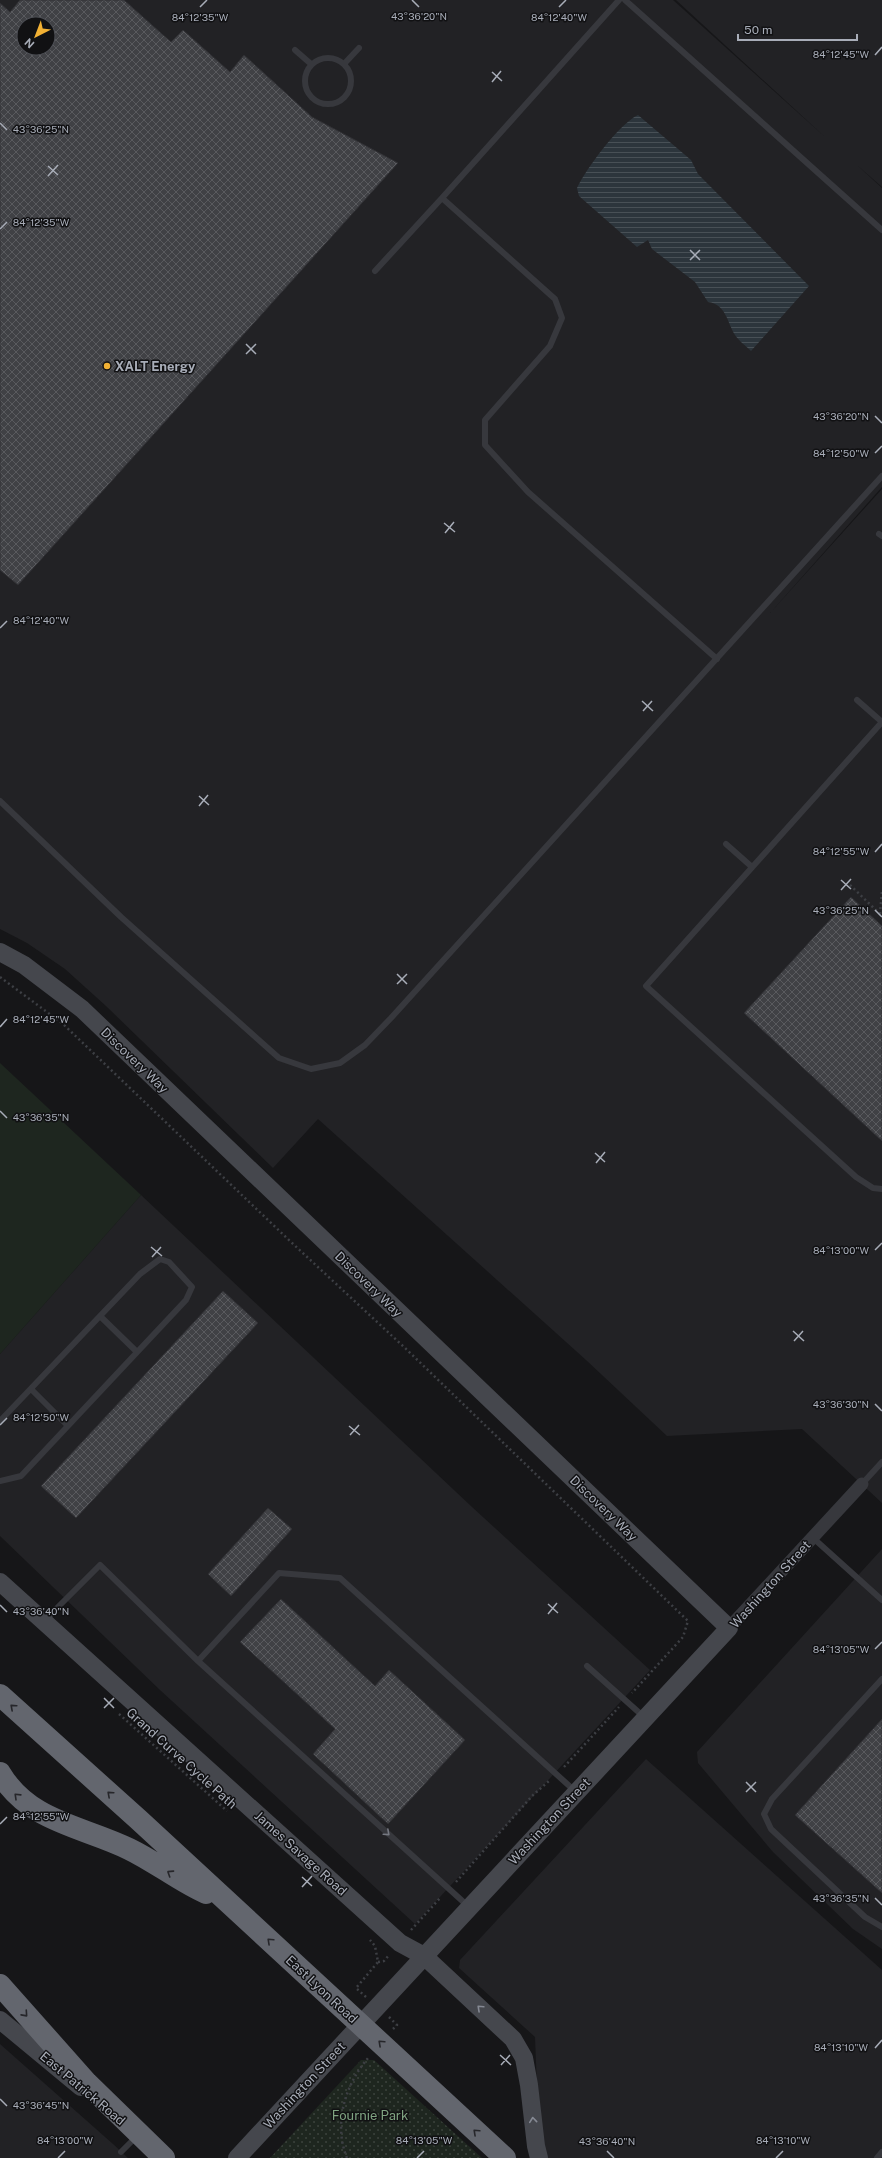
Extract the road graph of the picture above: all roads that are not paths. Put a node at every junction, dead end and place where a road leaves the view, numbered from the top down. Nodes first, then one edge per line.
1 (618, 0) edge
2 (625, 0) edge
3 (359, 48) dead end
4 (295, 50) dead end
5 (311, 64) junction
6 (344, 64) junction
7 (442, 198) junction
8 (882, 230) edge
9 (375, 271) dead end
10 (882, 476) edge
11 (717, 659) junction
12 (857, 700) dead end
13 (882, 722) edge
14 (0, 801) edge
15 (726, 844) dead end
16 (752, 868) junction
17 (0, 952) edge
18 (882, 1189) edge
19 (100, 1316) junction
20 (137, 1352) junction
21 (31, 1389) junction
22 (0, 1421) edge
23 (68, 1426) junction
24 (882, 1462) edge
25 (0, 1481) edge
26 (862, 1484) joint
27 (812, 1537) junction
28 (0, 1582) edge
29 (882, 1600) edge
30 (44, 1621) junction
31 (730, 1628) junction
32 (198, 1661) junction
33 (587, 1666) dead end
34 (882, 1679) edge
35 (0, 1695) edge
36 (645, 1719) junction
37 (0, 1773) edge
38 (576, 1792) junction
39 (229, 1904) junction
40 (470, 1907) junction
41 (882, 1927) edge
42 (424, 1956) junction
43 (0, 1985) edge
44 (0, 2020) edge
45 (360, 2024) junction
46 (139, 2135) junction
47 (121, 2152) dead end
48 (882, 2152) edge
49 (164, 2158) edge
50 (237, 2158) edge
51 (505, 2158) edge
52 (539, 2158) edge
53 (876, 2158) edge

1 - 7 lane
2 - 8 lane
3 - 6 lane
4 - 5 lane
5 - 6 lane
5 - 6 lane
7 - 9 lane
7 - 11 lane
10 - 11 lane
11 - 14 lane
12 - 13 lane
13 - 16 lane
15 - 16 lane
16 - 18 lane
17 - 31 street, Discovery Way
19 - 20 lane
19 - 20 lane
19 - 21 lane
20 - 23 lane
21 - 22 lane
21 - 23 lane
23 - 25 lane
24 - 26 lane
26 - 27 street, Washington Street
27 - 29 lane
27 - 31 street, Washington Street
28 - 30 street, James Savage Road
30 - 32 lane
30 - 42 street, James Savage Road
31 - 36 street, Washington Street
32 - 38 lane
32 -> 40 lane
33 - 36 lane
34 - 41 lane
39 -> 35 highway, East Lyon Road
36 - 38 street, Washington Street
39 -> 37 highway
38 - 40 street, Washington Street
45 -> 39 highway, East Lyon Road
40 - 42 street, Washington Street
42 - 45 street, Washington Street
52 -> 42 street, James Savage Road
43 -> 46 highway
44 - 46 street, East Patrick Road
45 - 50 street, Washington Street
51 -> 45 highway, East Lyon Road
46 - 47 lane
46 - 49 highway, East Patrick Road
48 - 53 lane

